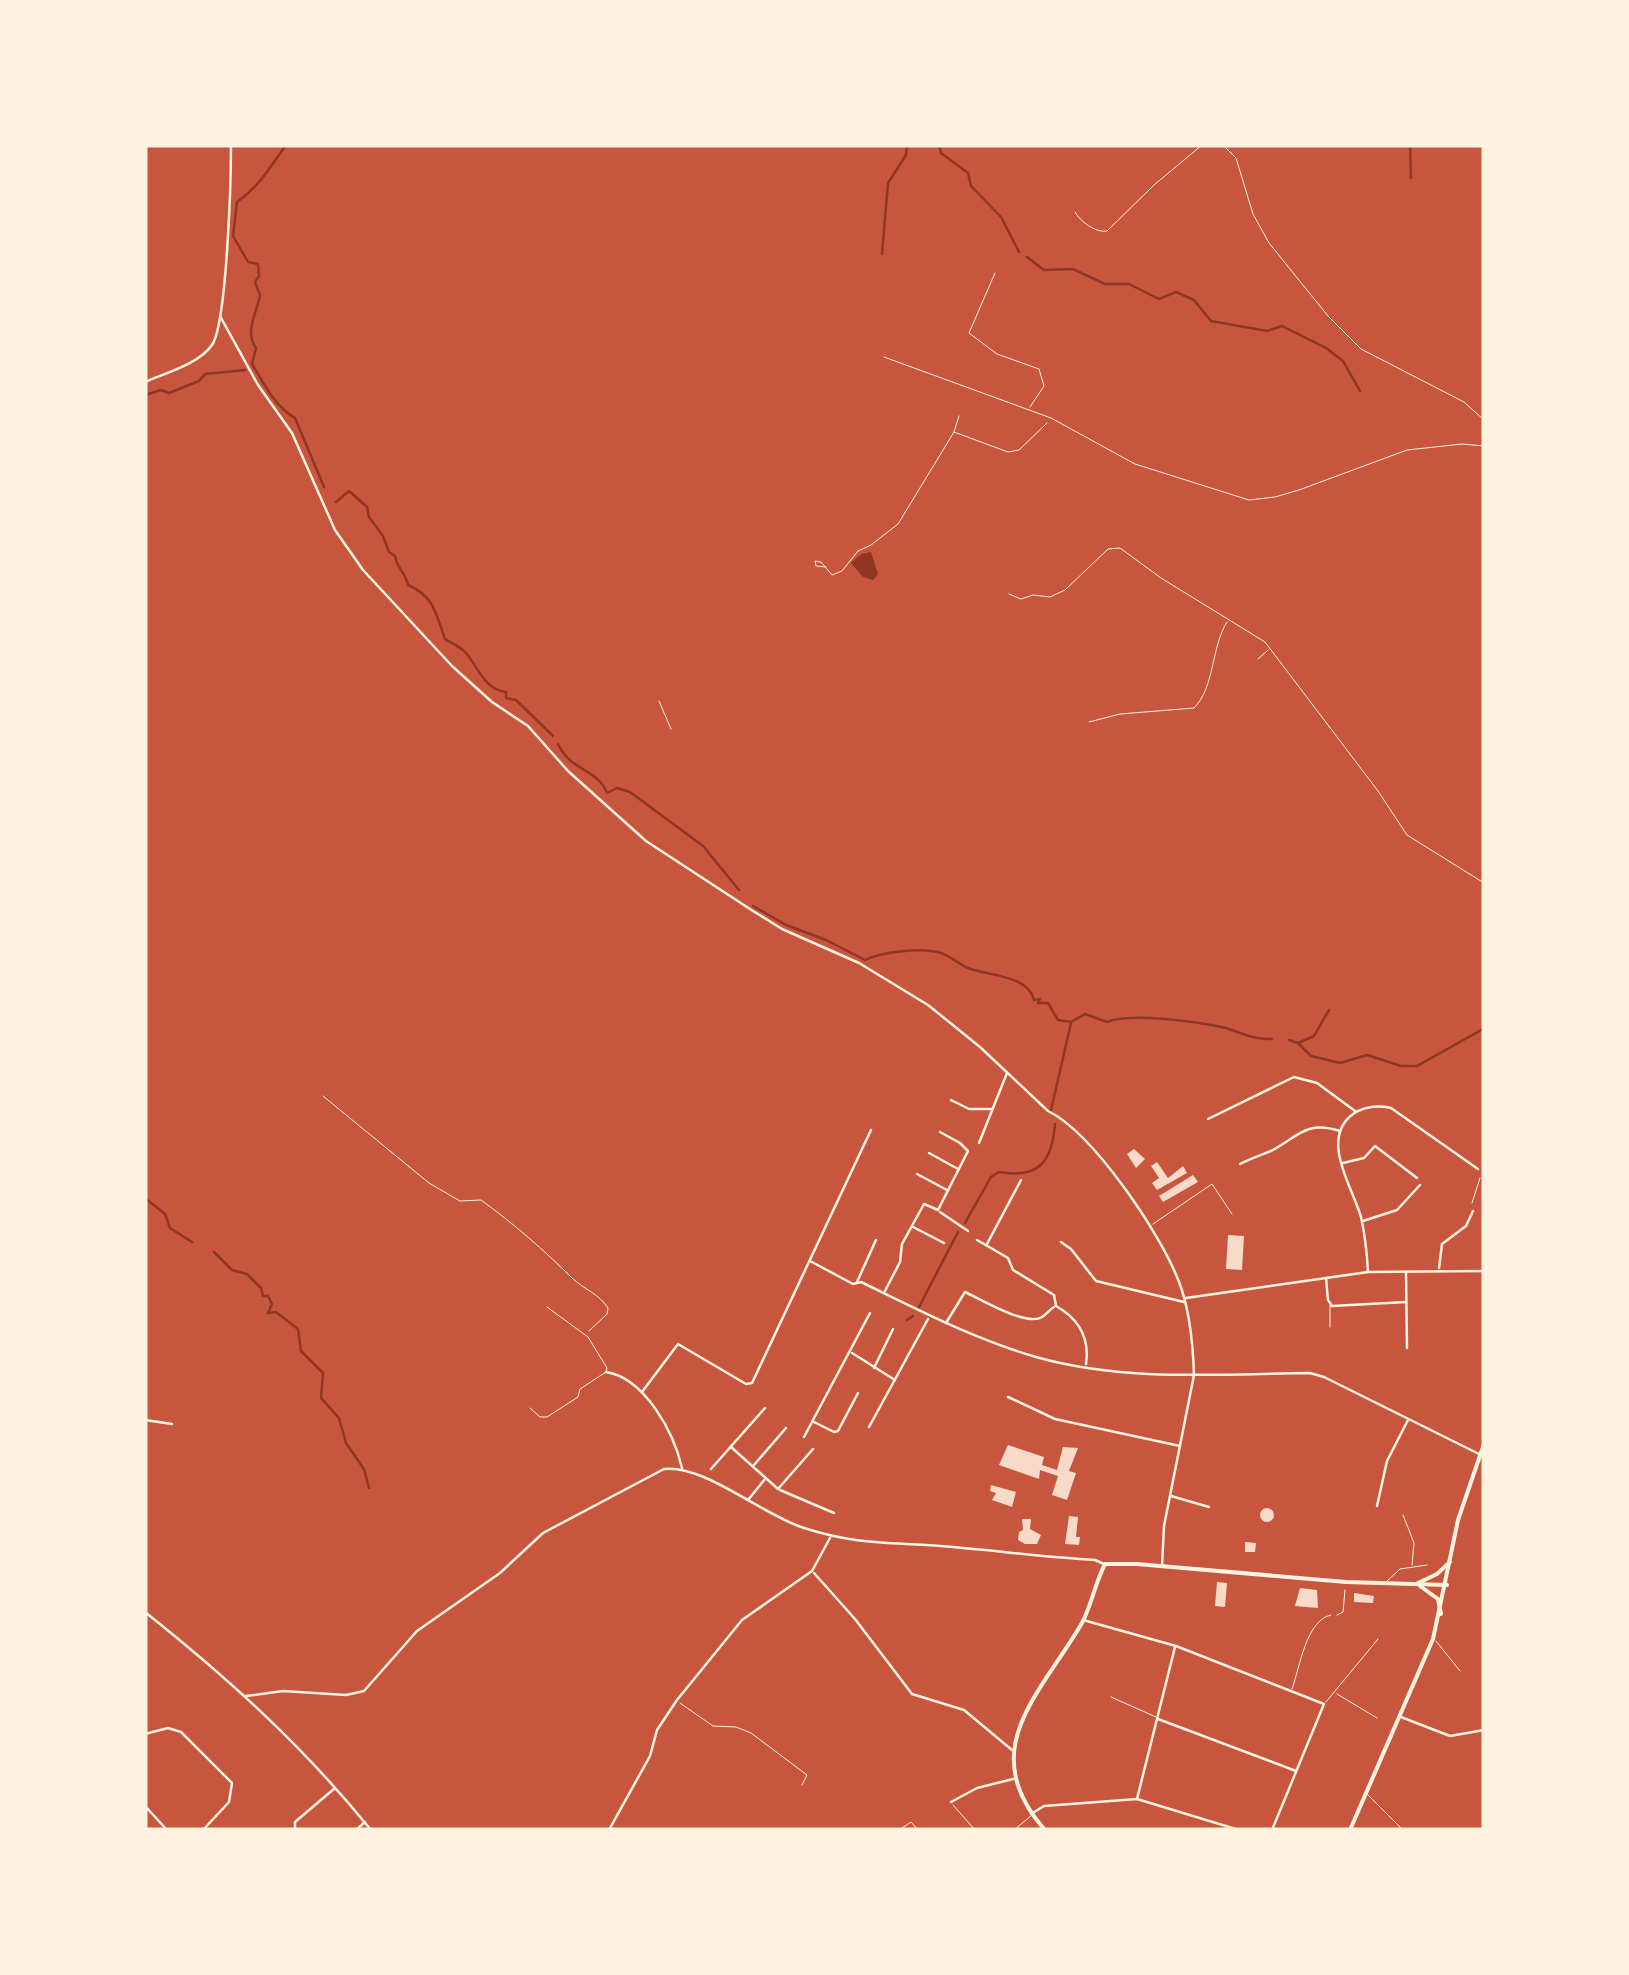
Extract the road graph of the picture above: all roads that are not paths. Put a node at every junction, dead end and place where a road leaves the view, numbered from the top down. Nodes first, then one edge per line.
1 (231, 145) edge
2 (1223, 145) edge
3 (995, 274) dead end
4 (220, 316) junction
5 (884, 357) dead end
6 (145, 382) edge
7 (1028, 410) junction
8 (1484, 420) edge
9 (1484, 446) edge
10 (1007, 1072) junction
11 (950, 1100) dead end
12 (992, 1109) junction
13 (1356, 1112) junction
14 (1208, 1119) dead end
15 (872, 1130) dead end
16 (940, 1132) dead end
17 (1341, 1132) junction
18 (979, 1143) dead end
19 (929, 1153) dead end
20 (1342, 1163) junction
21 (1240, 1164) dead end
22 (960, 1170) junction
23 (1478, 1170) dead end
24 (917, 1174) dead end
25 (1417, 1178) dead end
26 (1021, 1180) dead end
27 (1420, 1184) dead end
28 (949, 1190) junction
29 (938, 1210) junction
30 (1473, 1211) road end
31 (1232, 1214) dead end
32 (1362, 1221) junction
33 (912, 1226) junction
34 (1150, 1226) junction
35 (968, 1231) dead end
36 (876, 1240) dead end
37 (977, 1240) dead end
38 (1061, 1242) dead end
39 (944, 1244) dead end
40 (988, 1244) junction
41 (810, 1260) junction
42 (1406, 1270) junction
43 (1439, 1270) junction
44 (1484, 1271) edge
45 (1368, 1272) junction
46 (1326, 1277) junction
47 (856, 1283) junction
48 (884, 1293) junction
49 (1185, 1300) junction
50 (1406, 1302) junction
51 (546, 1306) dead end
52 (1056, 1306) junction
53 (1330, 1306) junction
54 (870, 1313) dead end
55 (929, 1316) junction
56 (945, 1324) junction
57 (1330, 1326) dead end
58 (894, 1329) dead end
59 (1408, 1348) dead end
60 (850, 1352) junction
61 (1086, 1367) junction
62 (873, 1369) junction
63 (606, 1372) junction
64 (1194, 1375) junction
65 (896, 1380) junction
66 (642, 1392) junction
67 (858, 1392) dead end
68 (1008, 1397) dead end
69 (530, 1408) dead end
70 (765, 1408) dead end
71 (1408, 1419) junction
72 (145, 1420) edge
73 (813, 1422) junction
74 (172, 1424) dead end
75 (869, 1427) dead end
76 (786, 1428) dead end
77 (804, 1437) dead end
78 (1484, 1444) edge
79 (1180, 1446) junction
80 (730, 1447) junction
81 (812, 1449) dead end
82 (1480, 1455) junction
83 (753, 1467) junction
84 (682, 1469) junction
85 (711, 1469) dead end
86 (766, 1478) junction
87 (778, 1488) junction
88 (1170, 1495) junction
89 (748, 1500) junction
90 (1378, 1506) dead end
91 (1209, 1507) dead end
92 (834, 1512) dead end
93 (1404, 1515) dead end
94 (831, 1537) junction
95 (1450, 1562) junction
96 (1105, 1564) junction
97 (1427, 1564) dead end
98 (1412, 1565) junction
99 (1162, 1566) junction
100 (812, 1570) junction
101 (1385, 1584) junction
102 (1416, 1584) junction
103 (1447, 1584) junction
104 (145, 1612) edge
105 (1441, 1614) junction
106 (1331, 1615) road end
107 (1084, 1620) junction
108 (1378, 1639) dead end
109 (1434, 1639) junction
110 (1176, 1646) junction
111 (1460, 1671) dead end
112 (1292, 1690) junction
113 (1334, 1693) junction
114 (246, 1696) junction
115 (1111, 1697) dead end
116 (678, 1700) junction
117 (1324, 1704) junction
118 (1401, 1717) junction
119 (1377, 1718) dead end
120 (1158, 1719) junction
121 (1484, 1730) edge
122 (145, 1734) edge
123 (1012, 1753) junction
124 (1297, 1772) junction
125 (1015, 1779) junction
126 (802, 1786) dead end
127 (336, 1787) junction
128 (1366, 1794) junction
129 (1137, 1799) junction
130 (951, 1802) joint
131 (145, 1806) edge
132 (1031, 1814) junction
133 (364, 1822) junction
134 (167, 1830) edge
135 (203, 1830) edge
136 (295, 1830) edge
137 (356, 1830) edge
138 (371, 1830) edge
139 (609, 1830) edge
140 (899, 1830) edge
141 (918, 1830) edge
142 (975, 1830) edge
143 (1014, 1830) edge
144 (1045, 1830) edge
145 (1239, 1830) edge
146 (1272, 1830) edge
147 (1350, 1830) edge
148 (1403, 1830) edge

1 - 4 street
2 - 8 lane
3 - 7 lane
4 - 6 street
4 - 10 street
5 - 7 lane
7 - 9 lane
10 - 12 street
10 - 34 street
11 - 12 street
12 - 18 street
13 - 14 street
13 - 17 street
13 - 23 street
15 - 41 street
16 - 22 street
17 - 20 street
17 - 21 street
19 - 22 street
20 - 25 street
20 - 32 street
22 - 28 street
24 - 28 street
26 - 40 street
27 - 32 street
28 - 29 street
29 - 33 street
29 - 35 street
30 - 43 street
31 - 34 lane
32 - 45 street
33 - 39 street
33 - 48 street
34 - 49 street
36 - 47 street
37 - 40 street
38 - 49 street
40 - 52 street
41 - 47 street
41 - 66 street
42 - 43 street
42 - 45 street
42 - 50 street
43 - 44 street
45 - 46 street
46 - 49 street
46 - 53 street
47 - 48 street
48 - 55 street
49 - 64 street
50 - 53 street
50 - 59 street
51 - 63 lane
52 - 56 street
52 - 61 street
53 - 57 lane
54 - 60 street
55 - 56 street
55 - 65 street
56 - 61 street
58 - 62 street
60 - 62 street
60 - 73 street
61 - 64 street
62 - 65 street
63 - 66 street
63 - 69 lane
64 - 71 street
64 - 79 street
65 - 75 street
66 - 84 street
67 - 73 street
68 - 79 street
70 - 80 street
71 - 82 street
71 - 90 street
72 - 74 street
73 - 77 street
76 - 83 street
78 - 82 street
79 - 88 street
80 - 83 street
80 - 85 street
81 - 87 street
82 - 95 street
83 - 86 street
84 - 89 street
84 - 114 street
86 - 87 street
86 - 89 street
87 - 92 street
88 - 91 street
88 - 99 street
89 - 94 street
93 - 98 lane
94 - 96 street
94 - 100 street
95 - 102 street
95 - 103 street
96 - 99 street
96 - 107 street
97 - 98 lane
98 - 101 lane
99 - 101 street
100 - 116 street
100 - 123 street
101 - 102 street
102 - 103 street
102 - 105 street
103 - 105 street
104 - 114 street
105 - 109 street
106 - 112 lane
107 - 110 street
107 - 123 street
108 - 113 lane
109 - 111 lane
109 - 118 street
110 - 112 street
110 - 120 street
112 - 117 street
113 - 117 lane
113 - 119 lane
114 - 127 street
115 - 120 lane
116 - 126 lane
116 - 139 street
117 - 124 street
118 - 121 street
118 - 128 street
120 - 124 street
120 - 129 street
122 - 135 street
123 - 125 street
124 - 146 street
125 - 130 street
125 - 132 street
127 - 133 street
127 - 136 street
128 - 147 street
128 - 148 lane
129 - 132 street
129 - 145 street
130 - 142 lane
131 - 134 street
132 - 143 lane
132 - 144 street
133 - 137 street
133 - 138 street
140 - 141 lane

